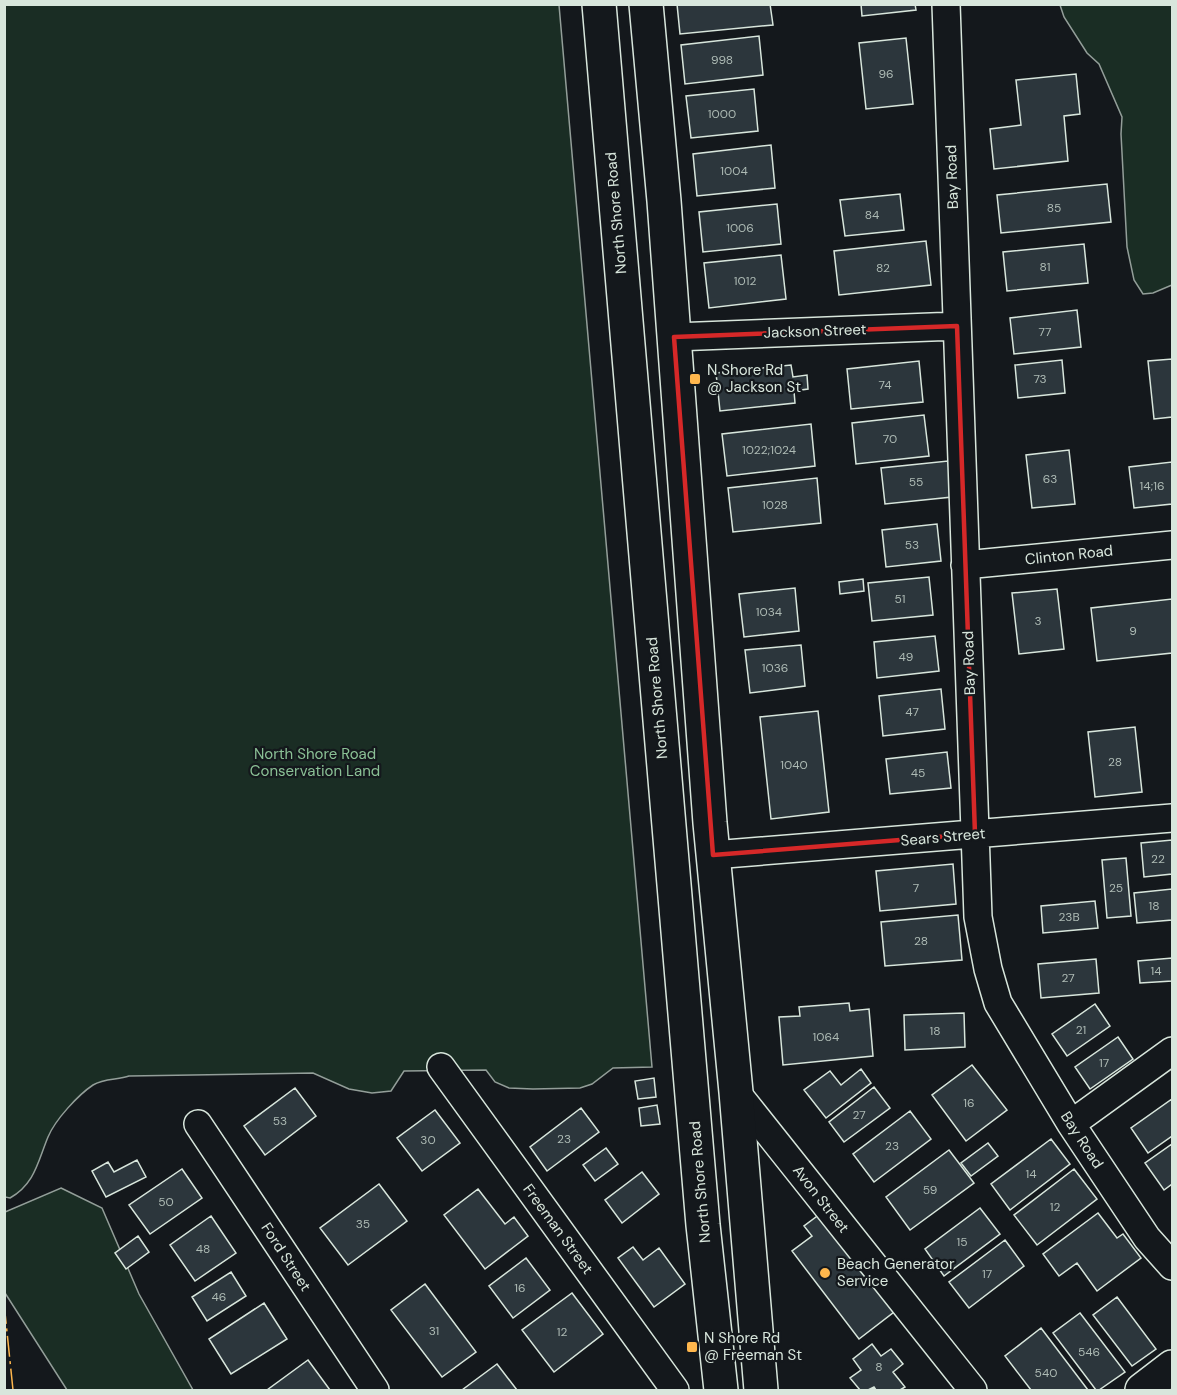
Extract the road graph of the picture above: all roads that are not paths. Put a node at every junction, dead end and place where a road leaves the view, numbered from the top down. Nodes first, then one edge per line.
1 (599, 4) edge
2 (646, 4) edge
3 (946, 4) edge
4 (957, 326) junction
5 (674, 337) junction
6 (1173, 545) edge
7 (965, 566) junction
8 (1173, 818) edge
9 (975, 834) junction
10 (713, 855) junction
11 (1173, 1051) edge
12 (441, 1067) dead end
13 (736, 1092) junction
14 (198, 1124) dead end
15 (1071, 1124) junction
16 (1173, 1266) edge
17 (1173, 1367) edge
18 (375, 1390) edge
19 (675, 1390) edge
20 (721, 1390) edge
21 (761, 1390) edge
22 (973, 1390) edge
23 (1142, 1390) edge

1 - 20 main road, North Shore Road
2 - 5 main road
3 - 4 street, Bay Road
4 - 5 street, Jackson Street
4 - 7 street, Bay Road
5 - 10 main road
6 - 7 street, Clinton Road
7 - 9 street, Bay Road
8 - 9 street, Sears Street
9 - 10 street, Sears Street
9 - 15 street, Bay Road
10 - 13 main road
11 - 15 street
12 - 19 street, Freeman Street
13 - 21 main road
13 - 22 street, Avon Street
14 - 18 street, Ford Street
15 - 16 street, Bay Road
17 - 23 main road

